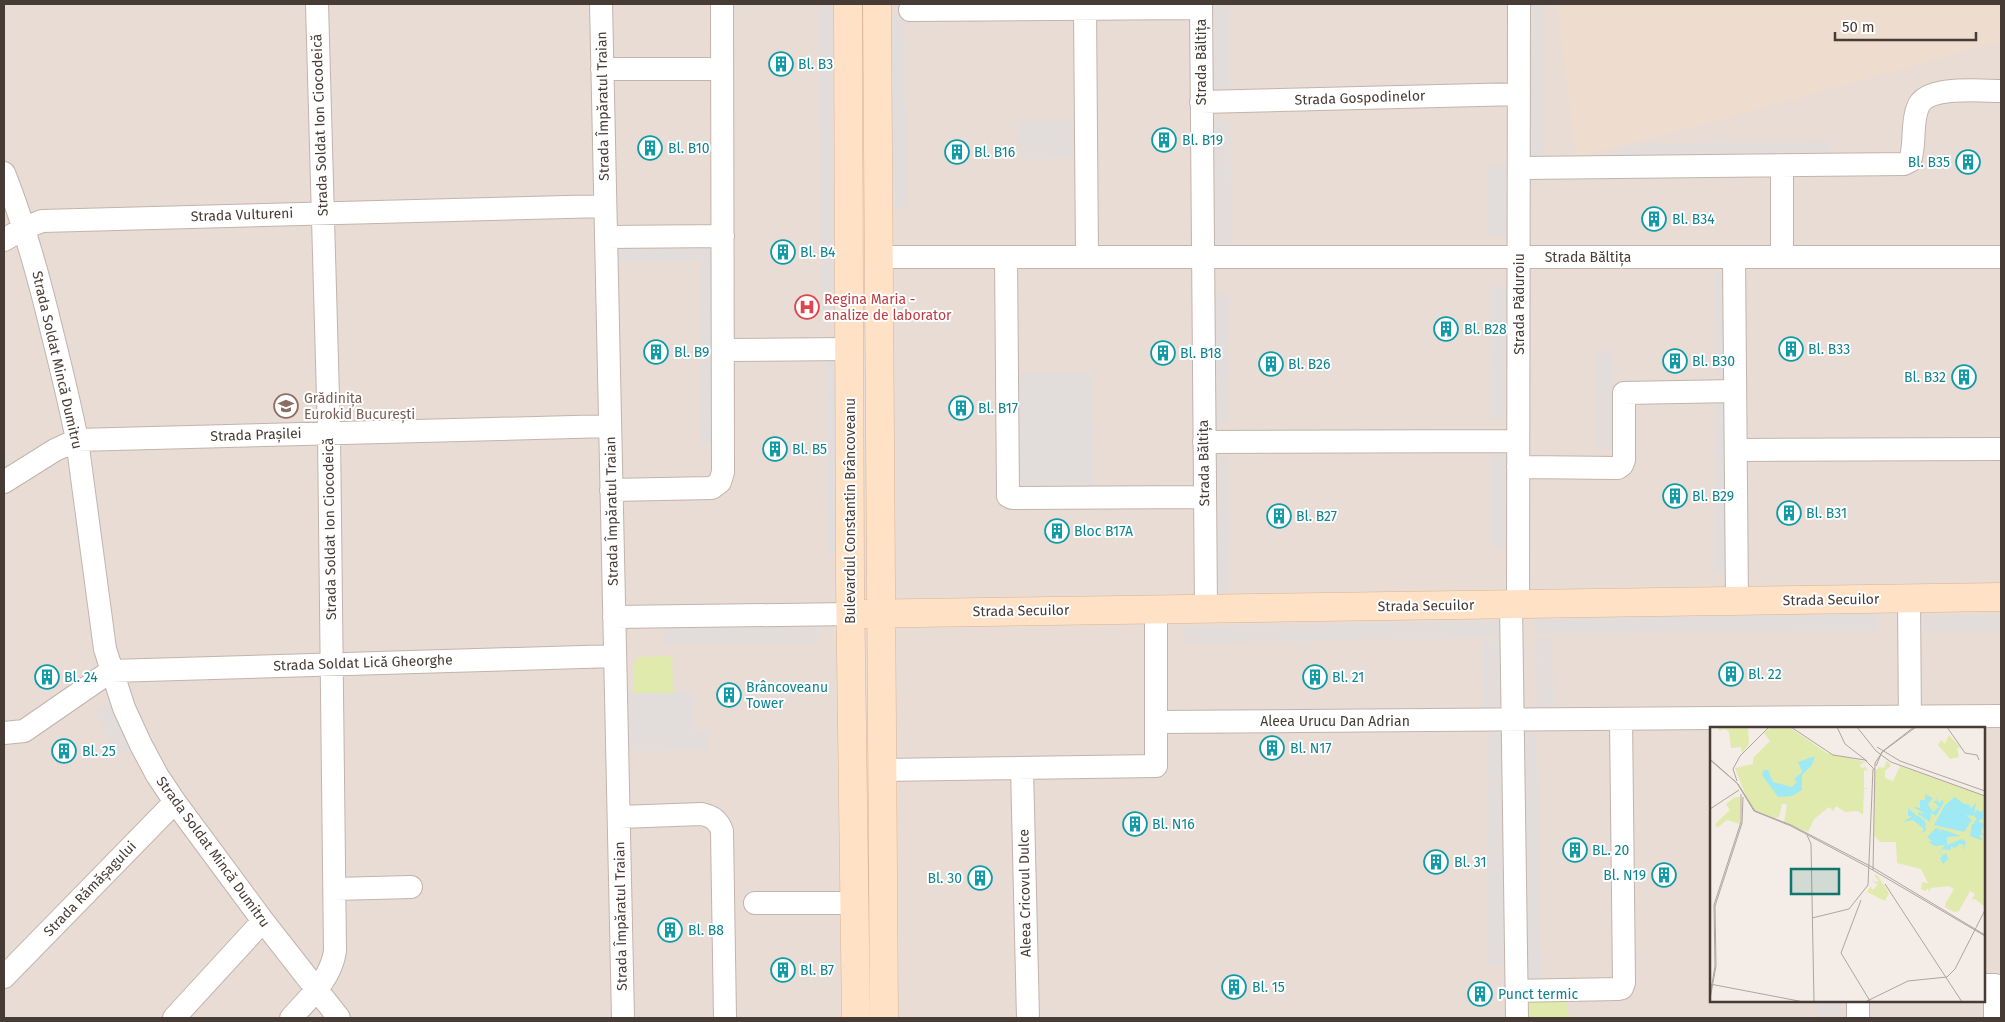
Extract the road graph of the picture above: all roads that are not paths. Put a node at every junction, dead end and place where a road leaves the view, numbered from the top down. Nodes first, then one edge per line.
1 (317, 4) edge
2 (600, 4) edge
3 (722, 4) edge
4 (848, 4) edge
5 (877, 4) edge
6 (1519, 4) edge
7 (1201, 6) edge
8 (1085, 9) junction
9 (910, 10) dead end
10 (602, 69) junction
11 (722, 69) junction
12 (2001, 91) edge
13 (1519, 94) junction
14 (1201, 102) junction
15 (1782, 166) junction
16 (1519, 168) junction
17 (4, 173) edge
18 (605, 206) junction
19 (322, 213) junction
20 (24, 228) junction
21 (723, 236) junction
22 (606, 237) junction
23 (4, 240) edge
24 (878, 257) junction
25 (1006, 257) junction
26 (1087, 257) junction
27 (1203, 257) junction
28 (1519, 257) junction
29 (1734, 257) junction
30 (1782, 257) junction
31 (2001, 257) edge
32 (849, 349) junction
33 (723, 350) junction
34 (1735, 391) junction
35 (610, 426) junction
36 (329, 434) junction
37 (77, 440) junction
38 (1518, 441) junction
39 (1204, 442) junction
40 (2001, 449) edge
41 (1736, 450) junction
42 (1518, 467) junction
43 (4, 482) edge
44 (611, 490) junction
45 (1204, 497) junction
46 (2001, 597) edge
47 (1909, 599) junction
48 (1737, 601) junction
49 (1515, 604) junction
50 (1206, 608) junction
51 (1156, 609) junction
52 (851, 614) junction
53 (881, 614) junction
54 (614, 617) junction
55 (615, 656) junction
56 (332, 664) junction
57 (111, 671) junction
58 (2001, 716) edge
59 (1621, 719) junction
60 (1513, 720) junction
61 (1156, 722) junction
62 (1910, 722) edge
63 (1805, 723) edge
64 (4, 734) edge
65 (1022, 768) junction
66 (882, 770) junction
67 (176, 802) junction
68 (619, 817) junction
69 (411, 887) dead end
70 (335, 889) junction
71 (755, 903) dead end
72 (855, 903) junction
73 (263, 921) junction
74 (4, 977) edge
75 (1985, 985) edge
76 (316, 990) junction
77 (1517, 991) junction
78 (1858, 1002) edge
79 (174, 1018) edge
80 (291, 1018) edge
81 (339, 1018) edge
82 (623, 1018) edge
83 (725, 1018) edge
84 (856, 1018) edge
85 (884, 1018) edge
86 (1028, 1018) edge
87 (1517, 1018) edge
88 (1858, 1018) edge
89 (1995, 1018) edge

1 - 19 street, Strada Soldat Ion Ciocodeică
2 - 10 street, Strada Împăratul Traian
3 - 11 street
4 - 32 main road, Bulevardul Constantin Brâncoveanu
5 - 24 main road
6 - 13 street, Strada Păduroiu
7 - 8 street, Strada Băltița
7 - 14 street, Strada Băltița
8 - 9 street, Strada Băltița
8 - 26 street
10 - 11 street
10 - 18 street, Strada Împăratul Traian
11 - 21 street
12 - 15 street
13 - 14 street, Strada Gospodinelor
13 - 16 street, Strada Păduroiu
14 - 27 street, Strada Băltița
15 - 16 street
15 - 30 street
16 - 28 street, Strada Păduroiu
17 - 20 street, Strada Soldat Mincă Dumitru
18 - 19 street, Strada Vultureni
18 - 22 street, Strada Împăratul Traian
19 - 20 street, Strada Vultureni
19 - 36 street, Strada Soldat Ion Ciocodeică
20 - 23 street, Strada Vultureni
20 - 37 street, Strada Soldat Mincă Dumitru
21 - 22 street
21 - 33 street
22 - 35 street, Strada Împăratul Traian
24 - 25 street, Strada Băltița
24 - 53 main road
25 - 26 street, Strada Băltița
25 - 45 street
26 - 27 street, Strada Băltița
27 - 28 street, Strada Băltița
27 - 39 street, Strada Băltița
28 - 29 street, Strada Băltița
28 - 38 street, Strada Păduroiu
29 - 30 street, Strada Băltița
29 - 34 street
30 - 31 street, Strada Băltița
32 - 33 street
32 - 52 main road, Bulevardul Constantin Brâncoveanu
33 - 44 street
34 - 41 street
34 - 42 street
35 - 36 street, Strada Prașilei
35 - 44 street, Strada Împăratul Traian
36 - 37 street, Strada Prașilei
36 - 56 street, Strada Soldat Ion Ciocodeică
37 - 43 street, Strada Prașilei
37 - 57 street, Strada Soldat Mincă Dumitru
38 - 39 street
38 - 42 street, Strada Păduroiu
39 - 45 street, Strada Băltița
40 - 41 street
41 - 48 street
42 - 49 street, Strada Păduroiu
44 - 54 street, Strada Împăratul Traian
45 - 50 street, Strada Băltița
46 - 47 main road, Strada Secuilor
47 - 48 main road, Strada Secuilor
47 - 62 street
48 - 49 main road, Strada Secuilor
49 - 50 main road, Strada Secuilor
49 - 60 street
50 - 51 main road, Strada Secuilor
51 - 53 main road, Strada Secuilor
51 - 61 street
52 - 53 main road, Strada Secuilor
52 - 54 street
52 - 72 main road, Bulevardul Constantin Brâncoveanu
53 - 66 main road
54 - 55 street, Strada Împăratul Traian
55 - 56 street, Strada Soldat Lică Gheorghe
55 - 68 street, Strada Împăratul Traian
56 - 57 street, Strada Soldat Lică Gheorghe
56 - 70 street, Strada Soldat Ion Ciocodeică
57 - 64 street
57 - 67 street, Strada Soldat Mincă Dumitru
58 - 62 street, Aleea Urucu Dan Adrian
59 - 60 street, Aleea Urucu Dan Adrian
59 - 63 street, Aleea Urucu Dan Adrian
59 - 77 street
60 - 61 street, Aleea Urucu Dan Adrian
60 - 77 street
61 - 65 street
62 - 63 street, Aleea Urucu Dan Adrian
65 - 66 street
65 - 86 street, Aleea Cricovul Dulce
66 - 85 main road
67 - 73 street, Strada Soldat Mincă Dumitru
67 - 74 street, Strada Rămășagului
68 - 82 street, Strada Împăratul Traian
68 - 83 street
69 - 70 street
70 - 76 street, Strada Soldat Ion Ciocodeică
71 - 72 street
72 - 84 main road, Bulevardul Constantin Brâncoveanu
73 - 76 street, Strada Soldat Mincă Dumitru
73 - 79 street
75 - 89 street
76 - 80 street, Strada Soldat Ion Ciocodeică
76 - 81 street, Strada Soldat Mincă Dumitru
77 - 87 street
78 - 88 street

